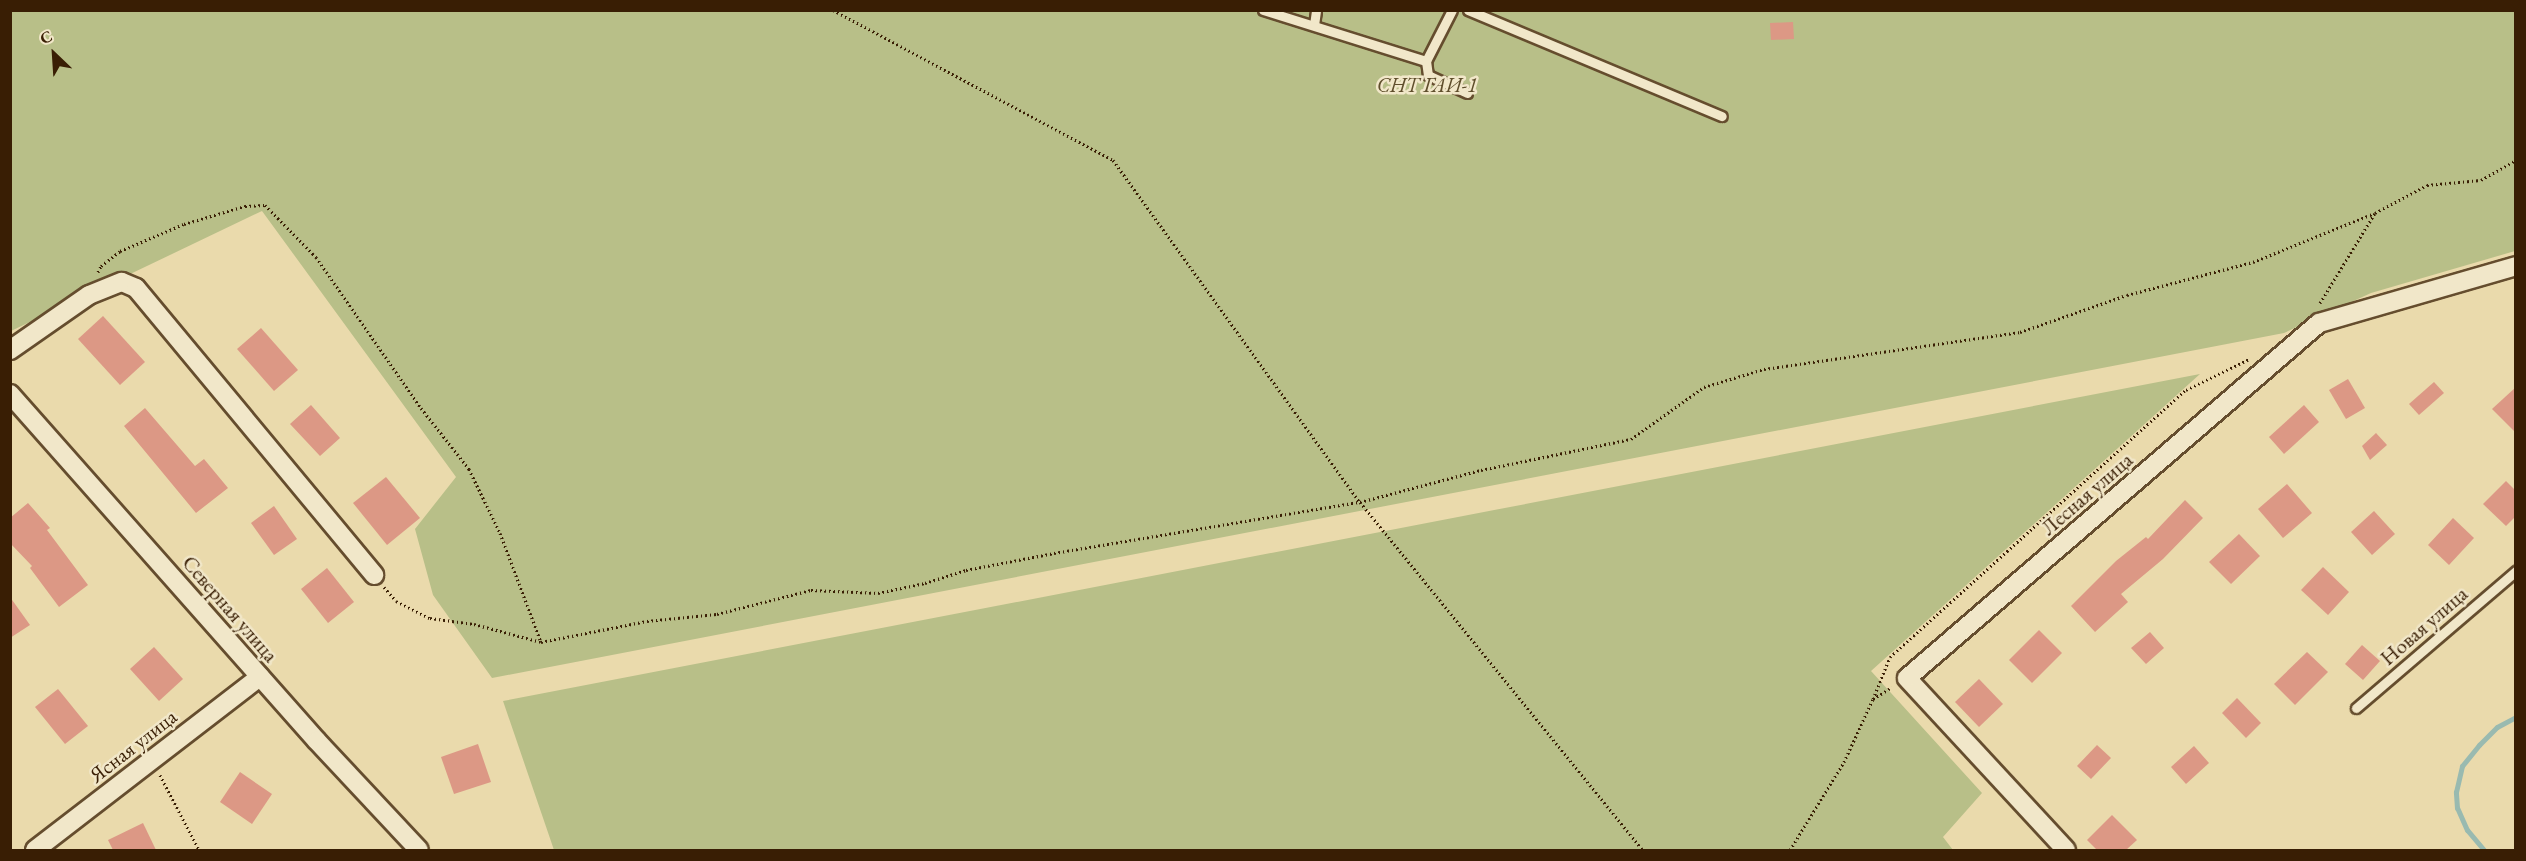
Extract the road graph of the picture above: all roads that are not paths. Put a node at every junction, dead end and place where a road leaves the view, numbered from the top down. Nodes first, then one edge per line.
1 (1263, 10) edge
2 (1316, 10) edge
3 (1452, 10) edge
4 (1468, 10) edge
5 (1314, 25) junction
6 (1426, 61) junction
7 (1467, 93) dead end
8 (1722, 116) dead end
9 (2516, 266) edge
10 (10, 350) edge
11 (14, 404) edge
12 (2516, 572) edge
13 (374, 575) road end
14 (260, 677) junction
15 (2356, 708) dead end
16 (41, 848) edge
17 (419, 850) edge
18 (2066, 850) edge

1 - 5 lane
2 - 5 lane
3 - 6 lane
4 - 8 lane
5 - 6 lane
6 - 7 lane
9 - 18 street, Лесная улица
10 - 13 street
11 - 14 street, Северная улица
12 - 15 lane, Новая улица
14 - 16 street, Ясная улица
14 - 17 street, Северная улица

